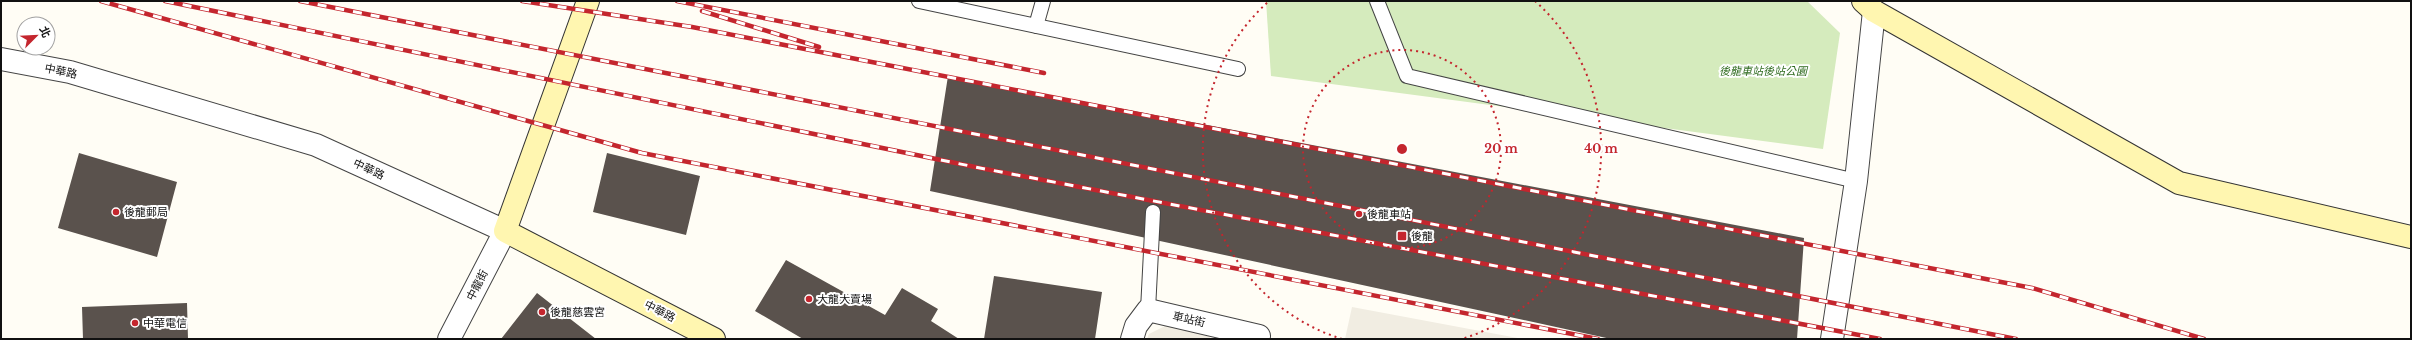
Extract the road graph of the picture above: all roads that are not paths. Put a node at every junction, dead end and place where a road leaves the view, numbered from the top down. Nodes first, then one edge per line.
1 (588, 1) edge
2 (919, 1) edge
3 (1043, 1) edge
4 (1377, 1) edge
5 (1869, 6) edge
6 (1036, 26) junction
7 (1, 60) edge
8 (1238, 69) dead end
9 (1856, 182) junction
10 (1153, 212) dead end
11 (504, 231) junction
12 (2411, 238) edge
13 (1148, 310) junction
14 (448, 339) edge
15 (714, 339) edge
16 (1132, 339) edge
17 (1258, 339) edge
18 (1832, 339) edge

1 - 11 street
2 - 6 lane
3 - 6 lane
4 - 9 lane
5 - 9 street
5 - 12 street
6 - 8 lane
7 - 11 street, 中華路
9 - 18 street
10 - 13 lane
11 - 14 street, 中龍街
11 - 15 street, 中華路
13 - 16 street
13 - 17 street, 車站街

